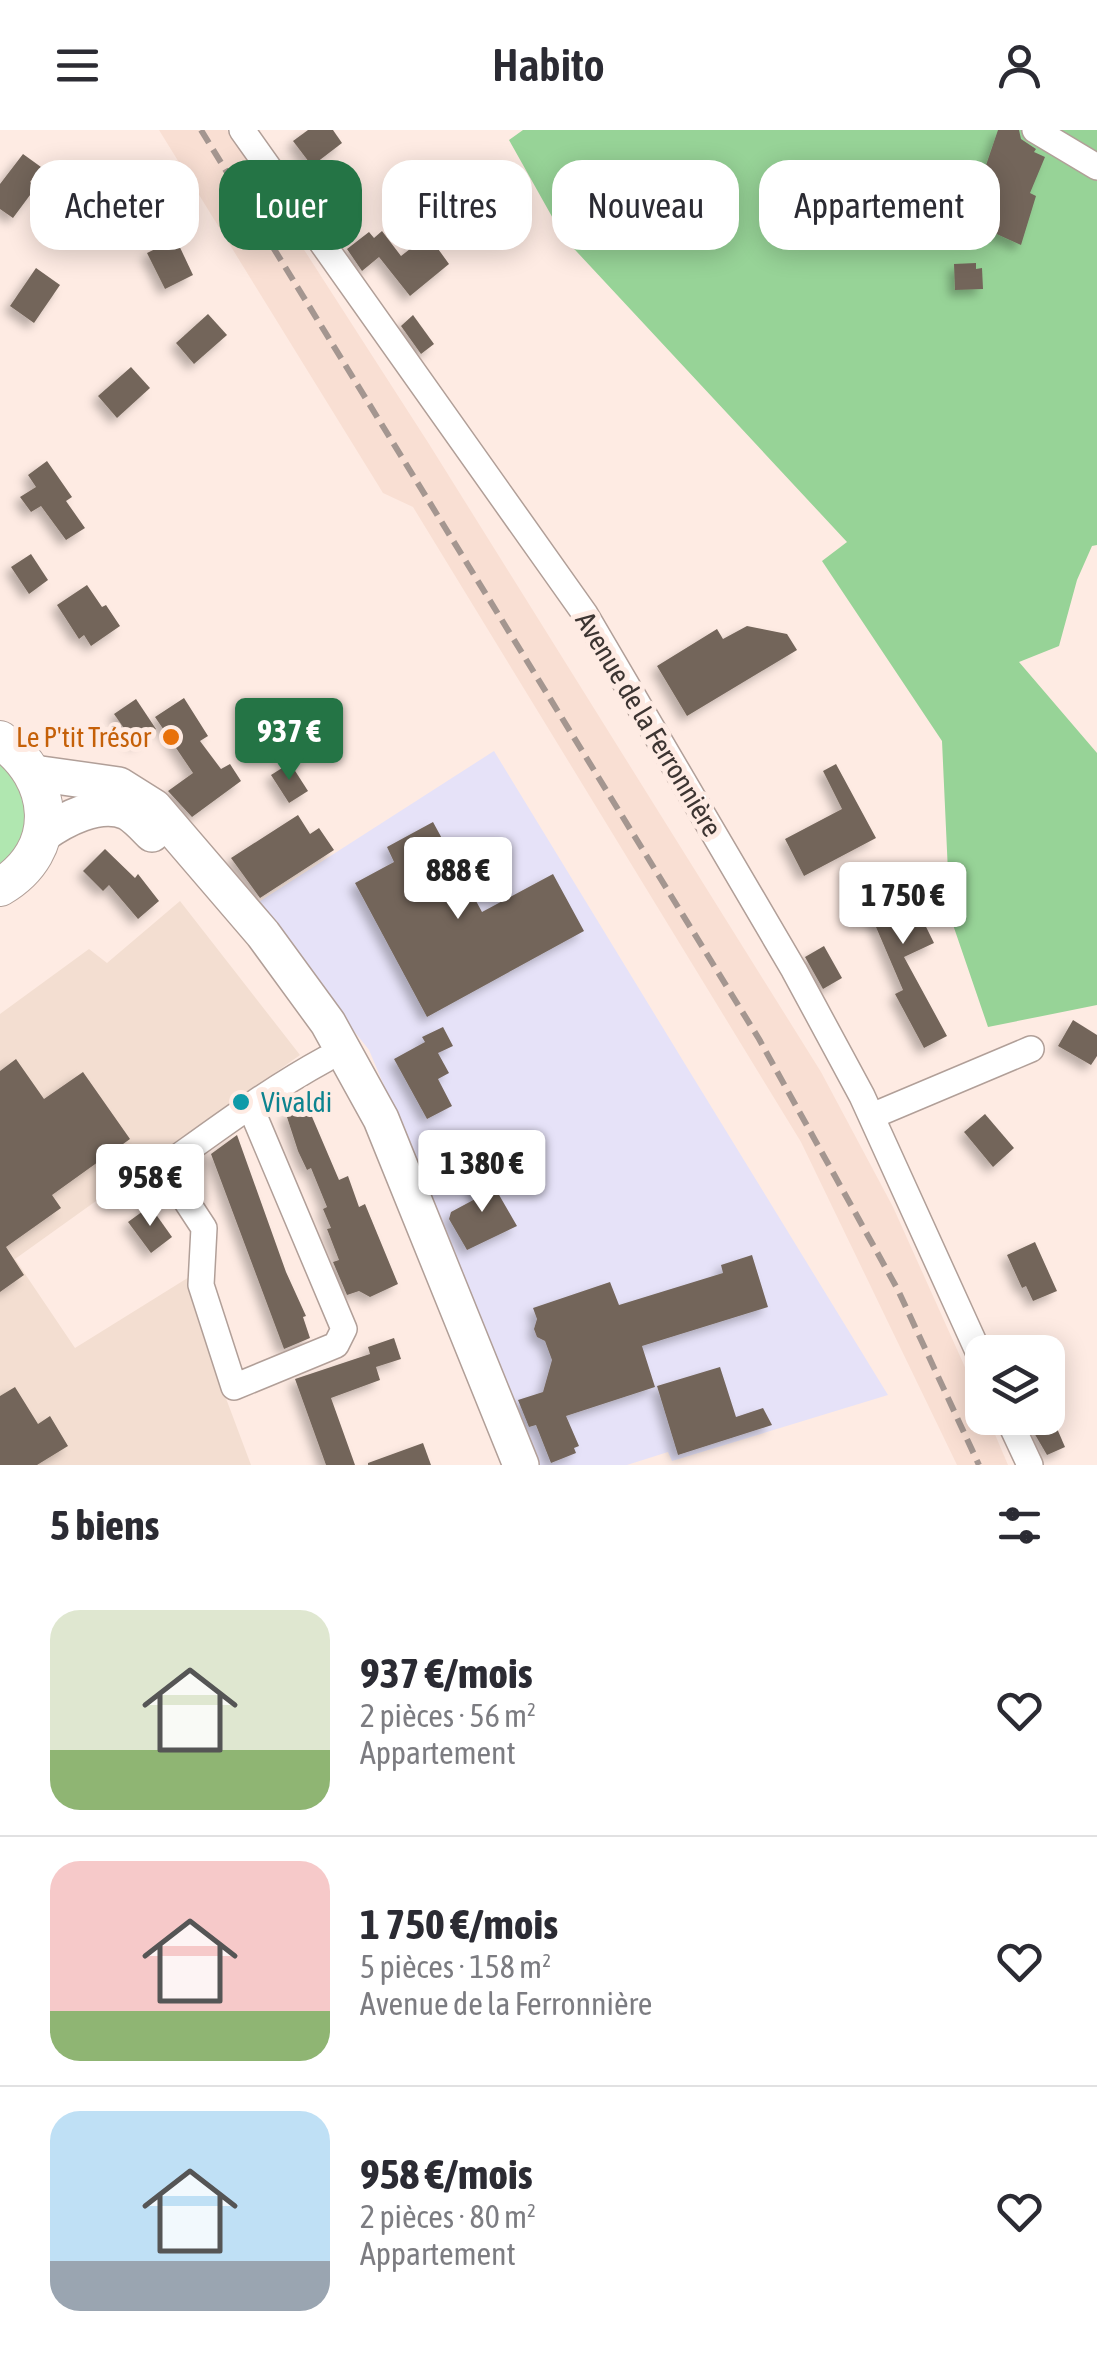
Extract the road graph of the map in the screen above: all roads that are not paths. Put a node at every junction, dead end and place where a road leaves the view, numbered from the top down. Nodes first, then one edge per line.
1 (242, 130) edge
2 (1035, 130) edge
3 (1097, 167) edge
4 (0, 740) edge
5 (34, 773) junction
6 (42, 835) junction
7 (0, 887) edge
8 (1031, 1049) dead end
9 (326, 1059) junction
10 (250, 1106) junction
11 (872, 1116) junction
12 (971, 1335) edge
13 (1016, 1435) edge
14 (501, 1465) edge
15 (521, 1465) edge
16 (1030, 1465) edge

1 - 11 street, Avenue de la Ferronnière
2 - 3 street
4 - 5 main road
5 - 6 main road
5 - 15 main road
6 - 7 main road
6 - 9 main road
8 - 11 street
9 - 10 street
9 - 14 main road
10 - 10 street
11 - 12 street, Avenue de la Ferronnière
13 - 16 street

